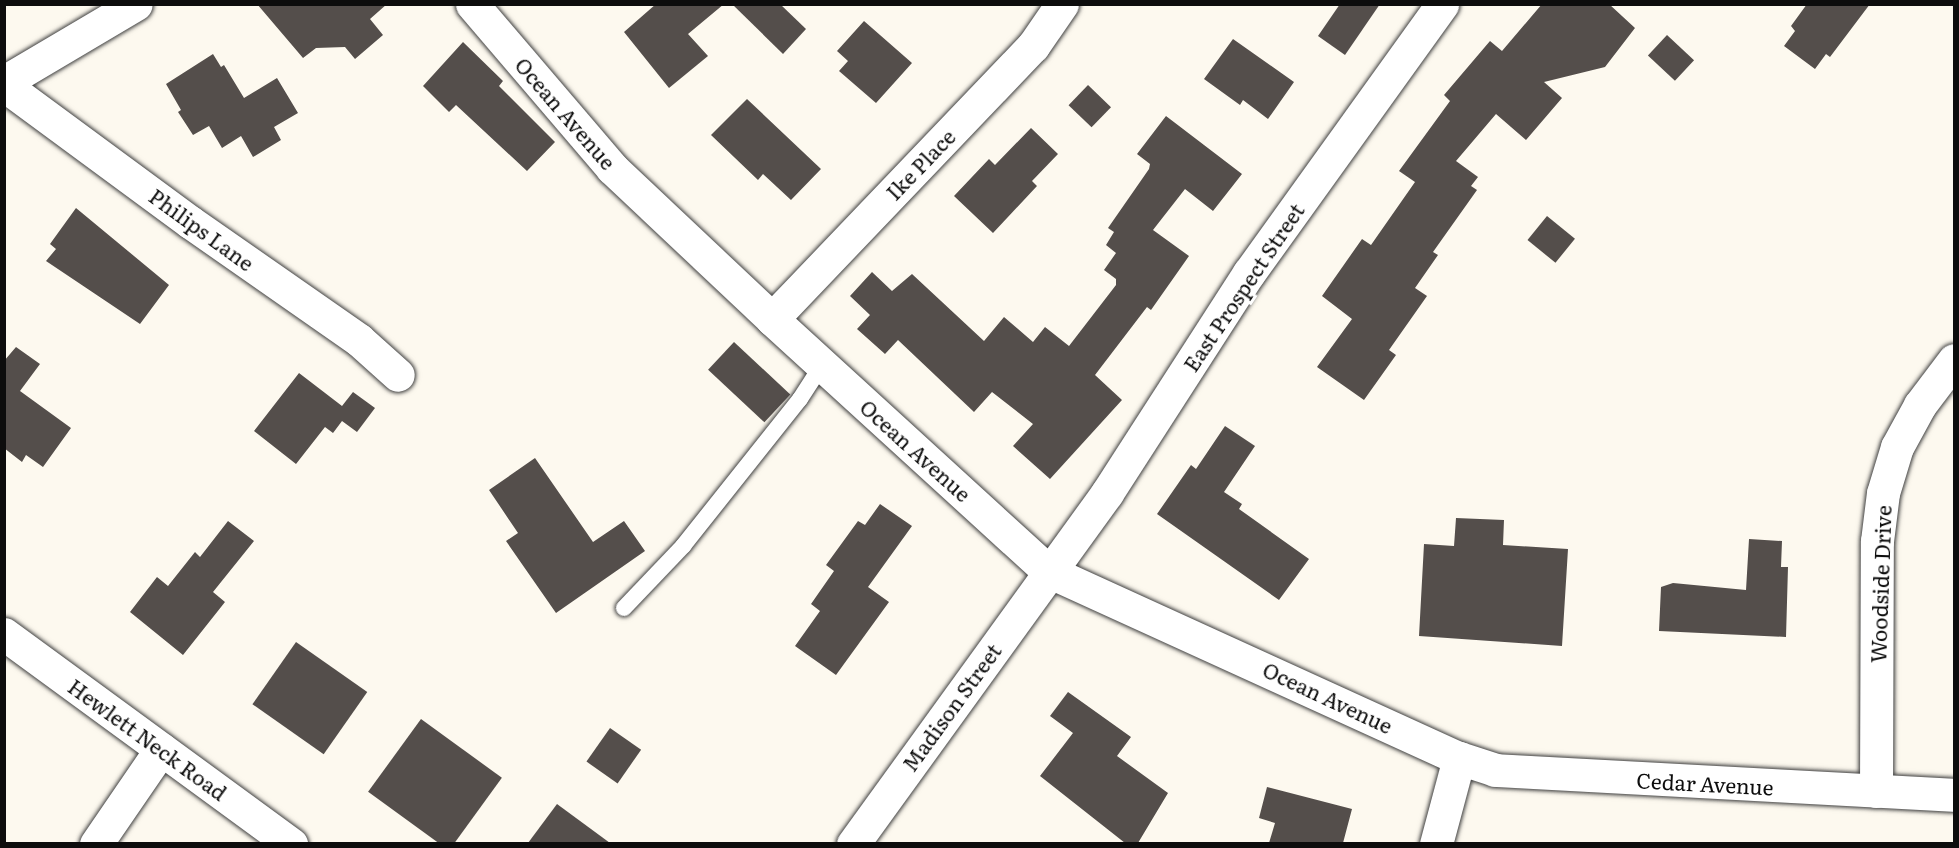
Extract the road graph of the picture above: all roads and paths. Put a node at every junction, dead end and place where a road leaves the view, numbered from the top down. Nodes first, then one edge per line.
1 (136, 4) edge
2 (472, 4) edge
3 (1062, 4) edge
4 (1442, 4) edge
5 (4, 83) edge
6 (772, 319) junction
7 (1954, 360) edge
8 (822, 365) junction
9 (398, 375) dead end
10 (1048, 571) junction
11 (624, 608) dead end
12 (4, 634) edge
13 (161, 749) junction
14 (1459, 758) junction
15 (1876, 791) junction
16 (1954, 795) edge
17 (96, 843) edge
18 (291, 843) edge
19 (853, 843) edge
20 (1436, 843) edge

1 - 5 street
2 - 6 street, Ocean Avenue
3 - 6 street, Ike Place
4 - 10 street, East Prospect Street
5 - 9 street, Philips Lane
6 - 8 street, Ocean Avenue
7 - 15 street, Woodside Drive
8 - 10 street, Ocean Avenue
8 - 11 lane
10 - 14 street, Ocean Avenue
10 - 19 street, Madison Street
12 - 13 street, Hewlett Neck Road
13 - 17 street
13 - 18 street, Hewlett Neck Road
14 - 15 street, Cedar Avenue
14 - 20 street
15 - 16 street, Cedar Avenue

